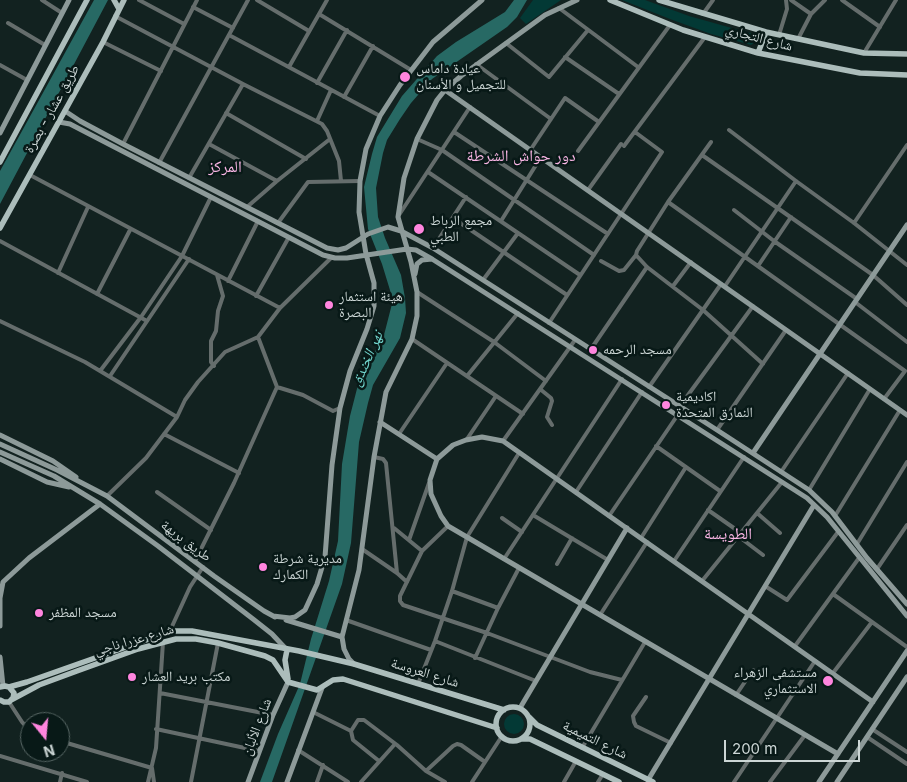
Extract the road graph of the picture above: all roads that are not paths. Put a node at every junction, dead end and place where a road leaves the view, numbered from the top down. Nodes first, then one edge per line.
1 (42, 0) edge
2 (70, 0) edge
3 (87, 0) edge
4 (114, 0) edge
5 (124, 0) edge
6 (139, 0) edge
7 (197, 0) edge
8 (248, 0) edge
9 (257, 0) edge
10 (327, 0) edge
11 (482, 0) edge
12 (577, 0) edge
13 (610, 0) edge
14 (659, 0) edge
15 (713, 0) edge
16 (786, 0) edge
17 (791, 0) edge
18 (825, 0) edge
19 (842, 0) edge
20 (896, 0) edge
21 (679, 3) edge
22 (193, 7) junction
23 (559, 8) junction
24 (119, 9) junction
25 (62, 13) junction
26 (319, 14) junction
27 (703, 14) junction
28 (811, 14) junction
29 (115, 16) junction
30 (8, 23) dead end
31 (184, 24) junction
32 (670, 24) junction
33 (880, 27) junction
34 (233, 28) junction
35 (347, 30) junction
36 (588, 30) junction
37 (309, 31) junction
38 (766, 32) junction
39 (779, 34) junction
40 (229, 35) junction
41 (705, 37) junction
42 (798, 39) junction
43 (103, 42) junction
44 (506, 44) junction
45 (45, 45) junction
46 (373, 46) junction
47 (173, 47) junction
48 (758, 53) junction
49 (864, 53) junction
50 (907, 54) edge
51 (565, 57) junction
52 (476, 64) junction
53 (0, 65) edge
54 (211, 68) junction
55 (289, 68) junction
56 (638, 68) junction
57 (411, 70) junction
58 (161, 71) junction
59 (907, 74) edge
60 (27, 80) junction
61 (317, 83) junction
62 (243, 84) junction
63 (331, 90) junction
64 (445, 90) junction
65 (619, 94) junction
66 (344, 97) junction
67 (470, 107) junction
68 (65, 110) junction
69 (226, 114) junction
70 (380, 116) junction
71 (551, 119) junction
72 (316, 121) junction
73 (59, 122) junction
74 (599, 122) junction
75 (729, 130) dead end
76 (454, 132) junction
77 (635, 132) junction
78 (0, 133) edge
79 (330, 139) junction
80 (417, 139) junction
81 (711, 142) dead end
82 (123, 144) junction
83 (209, 144) junction
84 (907, 145) edge
85 (531, 149) junction
86 (442, 150) junction
87 (578, 151) dead end
88 (702, 155) junction
89 (541, 157) junction
90 (306, 159) junction
91 (0, 162) edge
92 (159, 163) junction
93 (428, 172) junction
94 (30, 175) junction
95 (190, 178) junction
96 (526, 180) junction
97 (278, 181) junction
98 (341, 181) junction
99 (360, 181) junction
100 (796, 181) junction
101 (588, 190) junction
102 (214, 191) junction
103 (211, 197) junction
104 (466, 197) junction
105 (514, 200) junction
106 (668, 202) junction
107 (88, 207) junction
108 (247, 207) junction
109 (778, 208) junction
110 (734, 210) dead end
111 (621, 214) junction
112 (398, 217) junction
113 (791, 217) junction
114 (453, 218) junction
115 (258, 221) junction
116 (501, 221) junction
117 (854, 223) junction
118 (279, 224) junction
119 (0, 228) edge
120 (906, 228) edge
121 (130, 230) junction
122 (277, 231) junction
123 (401, 231) junction
124 (518, 232) junction
125 (649, 232) junction
126 (762, 232) junction
127 (608, 234) junction
128 (365, 235) junction
129 (289, 237) junction
130 (774, 241) junction
131 (0, 242) edge
132 (433, 248) junction
133 (407, 249) junction
134 (889, 251) junction
135 (504, 252) junction
136 (366, 254) junction
137 (594, 255) junction
138 (636, 255) junction
139 (182, 256) junction
140 (332, 257) junction
141 (744, 257) junction
142 (432, 258) junction
143 (188, 260) junction
144 (601, 261) dead end
145 (690, 262) junction
146 (758, 266) junction
147 (907, 266) edge
148 (647, 267) junction
149 (58, 272) junction
150 (217, 275) junction
151 (580, 275) junction
152 (873, 275) junction
153 (414, 276) junction
154 (228, 280) junction
155 (484, 280) junction
156 (723, 285) junction
157 (673, 286) junction
158 (417, 292) junction
159 (97, 294) junction
160 (567, 295) junction
161 (256, 296) junction
162 (856, 301) junction
163 (907, 305) edge
164 (753, 306) junction
165 (280, 308) junction
166 (703, 310) junction
167 (518, 312) junction
168 (141, 317) junction
169 (147, 320) junction
170 (0, 321) edge
171 (548, 323) junction
172 (840, 324) junction
173 (786, 330) junction
174 (731, 336) junction
175 (258, 337) junction
176 (412, 339) junction
177 (575, 340) junction
178 (494, 342) junction
179 (907, 342) edge
180 (571, 346) junction
181 (591, 349) junction
182 (820, 353) junction
183 (447, 363) junction
184 (763, 364) junction
185 (214, 366) junction
186 (100, 371) junction
187 (848, 373) junction
188 (110, 376) junction
189 (467, 376) junction
190 (622, 379) junction
191 (546, 381) junction
192 (277, 387) junction
193 (650, 387) junction
194 (540, 389) junction
195 (870, 389) junction
196 (642, 392) junction
197 (496, 396) junction
198 (884, 399) junction
199 (680, 406) junction
200 (340, 408) junction
201 (900, 410) junction
202 (523, 414) junction
203 (907, 415) edge
204 (677, 416) junction
205 (177, 417) junction
206 (380, 422) junction
207 (552, 425) dead end
208 (720, 431) junction
209 (164, 434) junction
210 (399, 434) junction
211 (0, 435) edge
212 (466, 440) junction
213 (716, 440) junction
214 (503, 441) junction
215 (0, 444) edge
216 (656, 446) junction
217 (0, 452) edge
218 (519, 453) junction
219 (753, 453) junction
220 (374, 456) junction
221 (744, 457) junction
222 (0, 459) edge
223 (437, 459) junction
224 (907, 462) edge
225 (686, 467) junction
226 (781, 472) junction
227 (239, 473) junction
228 (557, 479) junction
229 (430, 480) junction
230 (80, 481) junction
231 (782, 482) junction
232 (76, 489) junction
233 (809, 490) junction
234 (720, 491) junction
235 (157, 492) dead end
236 (576, 492) junction
237 (106, 496) junction
238 (100, 504) junction
239 (814, 505) junction
240 (708, 510) junction
241 (757, 513) junction
242 (834, 514) junction
243 (533, 515) junction
244 (609, 516) junction
245 (826, 517) junction
246 (502, 518) dead end
247 (907, 525) edge
248 (448, 526) junction
249 (394, 528) junction
250 (627, 528) junction
251 (211, 530) junction
252 (522, 532) junction
253 (838, 532) junction
254 (780, 533) dead end
255 (740, 534) junction
256 (467, 537) junction
257 (572, 538) junction
258 (641, 538) junction
259 (409, 540) junction
260 (647, 542) junction
261 (857, 544) junction
262 (362, 549) junction
263 (422, 551) junction
264 (763, 555) dead end
265 (859, 558) junction
266 (504, 559) junction
267 (608, 560) junction
268 (195, 561) junction
269 (674, 561) junction
270 (557, 564) dead end
271 (203, 567) junction
272 (520, 568) junction
273 (877, 569) junction
274 (397, 573) junction
275 (197, 576) junction
276 (1, 581) edge
277 (702, 581) junction
278 (407, 582) junction
279 (765, 586) junction
280 (452, 591) junction
281 (833, 594) junction
282 (906, 600) edge
283 (582, 604) junction
284 (498, 608) junction
285 (748, 614) junction
286 (600, 615) junction
287 (273, 616) junction
288 (907, 616) edge
289 (442, 617) junction
290 (346, 620) junction
291 (872, 622) junction
292 (0, 626) edge
293 (169, 632) junction
294 (487, 633) junction
295 (342, 637) junction
296 (435, 641) junction
297 (163, 642) junction
298 (645, 642) junction
299 (218, 643) junction
300 (795, 646) junction
301 (907, 646) edge
302 (287, 650) junction
303 (431, 650) junction
304 (907, 651) edge
305 (551, 656) junction
306 (0, 657) edge
307 (475, 658) junction
308 (339, 661) joint
309 (815, 661) junction
310 (354, 664) junction
311 (753, 670) dead end
312 (833, 673) junction
313 (907, 677) edge
314 (709, 679) junction
315 (622, 680) junction
316 (536, 681) junction
317 (288, 682) junction
318 (418, 684) junction
319 (3, 687) edge
320 (322, 688) junction
321 (160, 693) junction
322 (736, 695) junction
323 (646, 697) dead end
324 (0, 701) edge
325 (10, 701) junction
326 (207, 702) junction
327 (873, 702) junction
328 (520, 708) junction
329 (504, 710) junction
330 (313, 712) junction
331 (272, 715) junction
332 (529, 717) junction
333 (20, 718) edge
334 (776, 718) junction
335 (497, 728) junction
336 (156, 729) junction
337 (872, 729) junction
338 (351, 731) junction
339 (805, 735) junction
340 (502, 736) junction
341 (867, 737) junction
342 (200, 739) junction
343 (521, 739) junction
344 (671, 743) junction
345 (70, 744) edge
346 (395, 744) junction
347 (582, 748) junction
348 (298, 750) junction
349 (259, 751) junction
350 (907, 752) edge
351 (838, 754) junction
352 (0, 756) edge
353 (379, 761) junction
354 (576, 761) junction
355 (485, 762) junction
356 (907, 764) edge
357 (323, 765) junction
358 (152, 768) junction
359 (426, 771) junction
360 (62, 774) junction
361 (603, 774) junction
362 (436, 780) edge
363 (651, 781) edge
364 (60, 782) edge
365 (87, 782) edge
366 (148, 782) edge
367 (154, 782) edge
368 (191, 782) edge
369 (248, 782) edge
370 (287, 782) edge
371 (317, 782) edge
372 (348, 782) edge
373 (361, 782) edge
374 (445, 782) edge
375 (472, 782) edge
376 (564, 782) edge
377 (598, 782) edge
378 (619, 782) edge
379 (734, 782) edge
380 (770, 782) edge
381 (819, 782) edge
382 (837, 782) edge

1 - 25 street
2 - 25 main road
3 - 91 main road
4 - 24 main road
5 - 24 main road, طريق عشار - بصرة
6 - 31 street
7 - 22 street
8 - 34 street
9 - 37 street
10 - 26 street
11 - 57 main road
12 - 23 main road
13 - 32 main road, شارع التجاري
14 - 21 main road, شارع التجاري
15 - 27 street
16 - 39 street
17 - 28 street
18 - 28 street
19 - 33 street
20 - 33 street
21 - 27 main road, شارع التجاري
22 - 31 street
22 - 34 street
23 - 36 street
23 - 44 main road
24 - 29 main road, طريق عشار - بصرة
25 - 45 main road
26 - 35 street
26 - 37 street
27 - 38 main road, شارع التجاري
28 - 42 street
29 - 43 main road, طريق عشار - بصرة
29 - 47 street
30 - 45 street
31 - 47 street
32 - 41 main road, شارع التجاري
32 - 56 street
33 - 49 street
34 - 40 street
35 - 46 street
35 - 61 street
36 - 51 street
36 - 56 street
37 - 55 street
38 - 39 main road, شارع التجاري
38 - 48 main road
39 - 42 main road, شارع التجاري
40 - 54 street
40 - 55 street
41 - 48 main road, شارع التجاري
41 - 77 street
42 - 49 main road, شارع التجاري
43 - 58 street
43 - 68 main road, طريق عشار - بصرة
44 - 51 street
44 - 52 main road
45 - 60 main road
46 - 57 street
46 - 66 street
47 - 54 street
47 - 58 street
48 - 59 main road, شارع التجاري
49 - 50 main road, شارع التجاري
51 - 65 street
52 - 64 main road
52 - 71 street
53 - 60 street
54 - 62 street
54 - 92 street
55 - 61 street
56 - 65 street
57 - 70 main road
58 - 82 street
60 - 78 main road
61 - 63 street
62 - 69 street
62 - 72 street
63 - 66 street
63 - 72 street
64 - 67 main road
64 - 80 main road
65 - 74 street
66 - 70 street
67 - 76 street
67 - 85 main road
68 - 73 main road, طريق عشار - بصرة
68 - 82 main road
69 - 83 street
69 - 90 street
70 - 99 main road
71 - 74 street
71 - 85 street
72 - 79 street
73 - 94 main road, طريق عشار - بصرة
73 - 103 main road
74 - 87 street
75 - 100 street
76 - 86 street
76 - 96 street
77 - 101 street
77 - 111 street
79 - 90 street
79 - 98 street
80 - 86 street
80 - 112 main road
81 - 88 street
82 - 92 main road
83 - 95 street
83 - 97 street
84 - 117 street
85 - 89 main road
86 - 93 street
86 - 105 street
88 - 106 street
88 - 109 street
89 - 96 street
89 - 101 main road
90 - 97 street
92 - 95 main road
93 - 104 street
93 - 112 street
94 - 107 street
94 - 119 main road, طريق عشار - بصرة
95 - 102 main road
96 - 105 street
96 - 127 street
97 - 108 street
98 - 99 street
98 - 118 street
99 - 128 main road
100 - 109 street
100 - 117 street
101 - 111 main road
102 - 103 main road
102 - 108 main road
103 - 115 main road
103 - 139 street
104 - 114 street
104 - 116 street
105 - 116 street
105 - 137 street
106 - 125 street
106 - 141 street
107 - 121 street
107 - 149 street
108 - 118 main road
109 - 113 street
109 - 126 street
110 - 126 street
111 - 125 main road
111 - 127 street
112 - 123 main road
113 - 130 street
113 - 152 street
114 - 132 street
114 - 135 street
115 - 122 main road
115 - 154 street
116 - 124 street
117 - 134 street
118 - 122 main road
118 - 128 main road
120 - 134 main road
121 - 139 street
121 - 159 street
122 - 129 main road
123 - 128 main road
123 - 132 main road
123 - 133 main road
124 - 135 street
124 - 151 street
125 - 138 street
125 - 145 main road
126 - 130 street
126 - 141 street
127 - 137 street
128 - 136 main road
129 - 140 main road
129 - 161 street
130 - 146 street
130 - 162 street
131 - 149 street
132 - 155 main road
133 - 136 main road
133 - 142 main road
133 - 153 main road
134 - 147 street
134 - 152 main road
135 - 155 street
135 - 160 street
136 - 140 main road
136 - 200 main road
137 - 151 street
138 - 144 street
138 - 148 street
139 - 143 street
139 - 168 street
140 - 165 street
141 - 146 street
141 - 156 street
142 - 153 main road
142 - 167 main road
143 - 150 street
143 - 169 street
145 - 156 main road
145 - 157 street
146 - 172 street
148 - 157 street
148 - 181 street
149 - 159 street
150 - 154 street
150 - 185 street
151 - 160 street
152 - 162 main road
152 - 163 street
153 - 158 main road
154 - 161 street
155 - 171 main road
156 - 164 main road
156 - 166 street
157 - 166 street
158 - 176 main road
158 - 178 street
159 - 168 street
160 - 171 street
161 - 165 street
162 - 172 main road
162 - 179 street
164 - 173 main road
164 - 174 street
165 - 175 street
166 - 174 street
166 - 193 street
167 - 178 street
167 - 180 main road
168 - 169 street
168 - 186 street
169 - 188 street
170 - 186 street
171 - 177 main road
172 - 182 main road
172 - 198 street
173 - 182 main road
173 - 184 street
174 - 184 street
174 - 199 street
175 - 185 street
175 - 192 street
176 - 183 street
176 - 206 main road
177 - 180 street
177 - 181 main road
178 - 189 street
178 - 191 street
180 - 190 main road
180 - 191 street
181 - 193 main road
182 - 187 main road
182 - 219 main road
183 - 189 street
183 - 210 street
184 - 208 street
185 - 205 street
186 - 188 street
187 - 195 main road
187 - 226 street
188 - 205 street
189 - 197 street
190 - 196 main road
190 - 228 street
191 - 194 street
192 - 200 street
192 - 227 street
193 - 199 main road
194 - 202 street
194 - 207 street
195 - 198 main road
195 - 233 street
196 - 204 main road
196 - 236 street
197 - 202 street
197 - 212 street
198 - 201 main road
199 - 208 main road
200 - 287 main road
201 - 203 main road
201 - 242 street
202 - 214 street
204 - 213 main road
204 - 216 street
205 - 209 street
206 - 210 main road
206 - 220 main road
208 - 213 main road
208 - 219 main road
209 - 227 street
209 - 237 street
210 - 223 main road
211 - 230 main road
212 - 214 main road
212 - 223 main road
213 - 221 main road
214 - 218 main road
215 - 230 main road, طريق بريهة
216 - 225 street
216 - 244 street
217 - 232 main road, طريق بريهة
218 - 228 main road
218 - 256 street
219 - 226 main road
220 - 249 street
220 - 262 main road
221 - 231 main road
221 - 234 street
222 - 232 main road
223 - 229 main road
224 - 261 street
225 - 234 street
225 - 258 street
226 - 233 main road
227 - 251 street
228 - 236 main road
228 - 243 street
229 - 248 main road
229 - 259 street
230 - 237 main road, طريق بريهة
231 - 239 main road
231 - 241 street
232 - 238 main road, طريق بريهة
233 - 242 main road
234 - 240 street
235 - 251 street
236 - 244 main road
237 - 268 main road, طريق بريهة
238 - 275 main road, طريق بريهة
238 - 276 main road
239 - 245 main road
239 - 279 main road
240 - 255 street
240 - 269 street
241 - 254 street
241 - 255 street
242 - 245 main road
242 - 261 main road
243 - 252 street
243 - 257 street
244 - 250 main road
245 - 253 main road
246 - 252 street
247 - 273 street
248 - 256 main road
248 - 263 street
249 - 259 street
249 - 274 street
250 - 258 main road
250 - 267 main road
251 - 268 street
252 - 266 street
253 - 265 main road
253 - 279 street
255 - 264 street
255 - 277 street
256 - 266 main road
256 - 280 street
257 - 267 street
257 - 270 street
258 - 260 main road
259 - 263 street
260 - 269 main road
260 - 286 street
261 - 273 main road
262 - 274 street
262 - 290 main road
263 - 278 street
265 - 281 street
265 - 288 main road
266 - 272 main road
267 - 283 main road
268 - 271 main road, طريق بريهة
269 - 277 main road
271 - 275 street
271 - 287 main road, طريق بريهة
272 - 283 main road
272 - 284 street
273 - 282 main road
274 - 278 street
275 - 293 street
275 - 302 main road, طريق بريهة
276 - 292 main road
277 - 285 main road
278 - 289 street
279 - 285 main road
280 - 284 street
280 - 289 street
281 - 291 street
281 - 300 street
283 - 286 main road
283 - 305 main road
284 - 294 street
285 - 300 main road
285 - 314 main road
286 - 298 main road
287 - 295 main road, طريق بريهة
289 - 294 street
289 - 296 street
290 - 295 main road
290 - 303 street
291 - 301 street
291 - 312 street
293 - 302 main road, شارع عزرا ناجي
293 - 319 main road, شارع عزرا ناجي
294 - 305 street
294 - 307 street
295 - 310 main road
296 - 303 street
296 - 307 street
297 - 299 main road, شارع عزرا ناجي
297 - 321 street
297 - 325 main road, شارع عزرا ناجي
298 - 314 main road
298 - 315 street
299 - 317 main road, شارع عزرا ناجي
299 - 326 street
300 - 309 main road
302 - 308 main road, شارع عزرا ناجي
302 - 317 main road
303 - 318 street
304 - 327 main road
305 - 315 street
305 - 316 main road
306 - 319 main road
307 - 316 street
308 - 310 main road, شارع العروسة
309 - 312 main road
309 - 334 street
310 - 318 main road, شارع العروسة
311 - 322 street
312 - 327 main road
313 - 337 main road
314 - 322 main road
314 - 344 main road
315 - 347 street
316 - 328 main road
317 - 320 main road
317 - 331 main road, شارع الألبان
318 - 329 main road, شارع العروسة
319 - 325 main road
320 - 330 main road
320 - 335 main road
321 - 326 street
321 - 336 street
322 - 334 main road
323 - 344 street
324 - 325 main road
325 - 333 street
326 - 331 street
326 - 342 street
327 - 351 main road
328 - 329 main road
328 - 332 main road
329 - 335 main road
330 - 338 street
330 - 348 main road
331 - 349 main road, شارع الألبان
332 - 343 main road
332 - 347 main road, شارع التميمية
334 - 339 main road
334 - 379 street
335 - 340 main road
336 - 342 street
336 - 358 street
337 - 341 main road
337 - 350 street
338 - 346 street
338 - 353 street
339 - 351 main road
339 - 380 street
340 - 343 main road
340 - 355 street
341 - 356 street
341 - 382 main road
342 - 349 street
342 - 368 street
343 - 354 main road, شارع التميمية
344 - 363 main road
345 - 358 street
346 - 353 street
346 - 359 street
347 - 363 main road, شارع التميمية
348 - 357 street
348 - 370 main road
349 - 369 main road, شارع الألبان
351 - 381 main road
352 - 360 street
353 - 373 street
354 - 361 main road, شارع التميمية
354 - 376 street
355 - 359 street
355 - 375 street
357 - 371 street
357 - 372 street
358 - 366 street
358 - 367 street
359 - 362 street
360 - 364 street
360 - 365 street
361 - 377 street
361 - 378 main road, شارع التميمية
362 - 374 street

